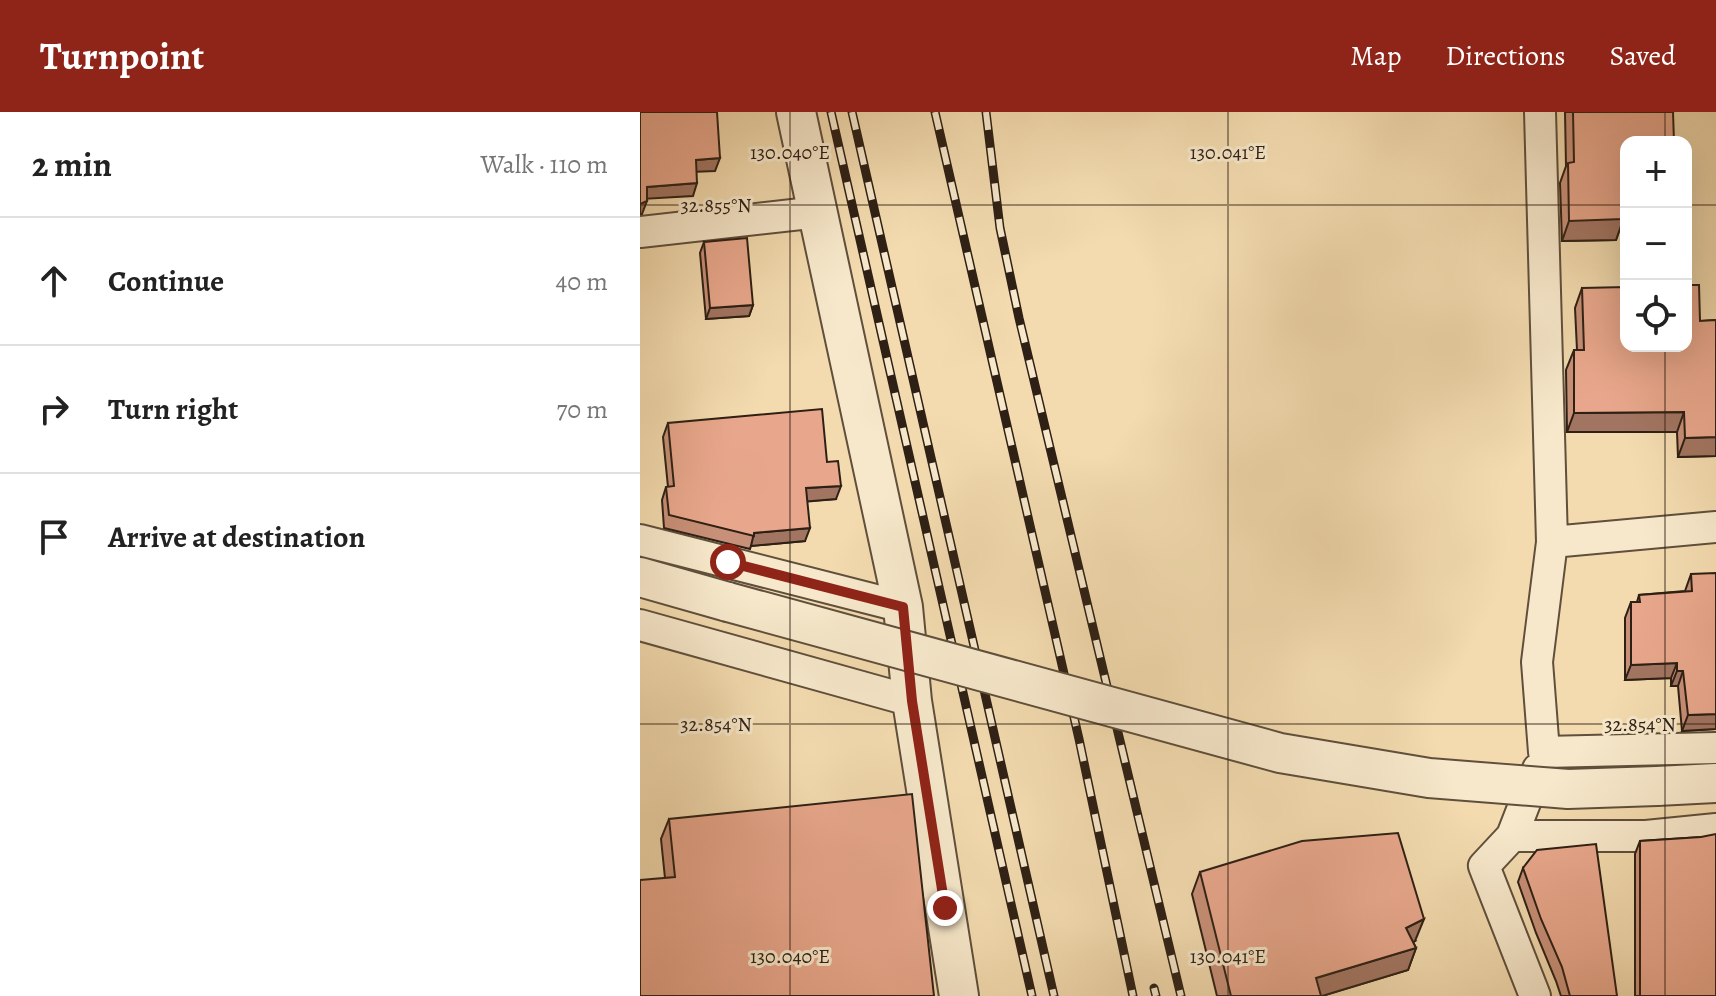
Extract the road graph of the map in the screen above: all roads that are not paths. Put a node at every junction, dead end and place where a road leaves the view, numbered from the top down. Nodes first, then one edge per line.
1 (796, 112) edge
2 (1540, 112) edge
3 (819, 212) junction
4 (640, 232) edge
5 (1716, 527) edge
6 (640, 540) edge
7 (1552, 542) junction
8 (640, 577) edge
9 (903, 607) junction
10 (640, 625) edge
11 (912, 701) junction
12 (1716, 748) edge
13 (1544, 752) junction
14 (1716, 783) edge
15 (1716, 829) edge
16 (1512, 836) junction
17 (959, 996) edge
18 (1535, 996) edge

1 - 3 street
2 - 7 street
3 - 4 street
3 - 9 street
5 - 7 street
6 - 9 street
7 - 13 street
8 - 14 street, bridge
9 - 11 street
10 - 11 street
11 - 17 street
12 - 13 street
13 - 16 street
15 - 16 street
16 - 18 street

